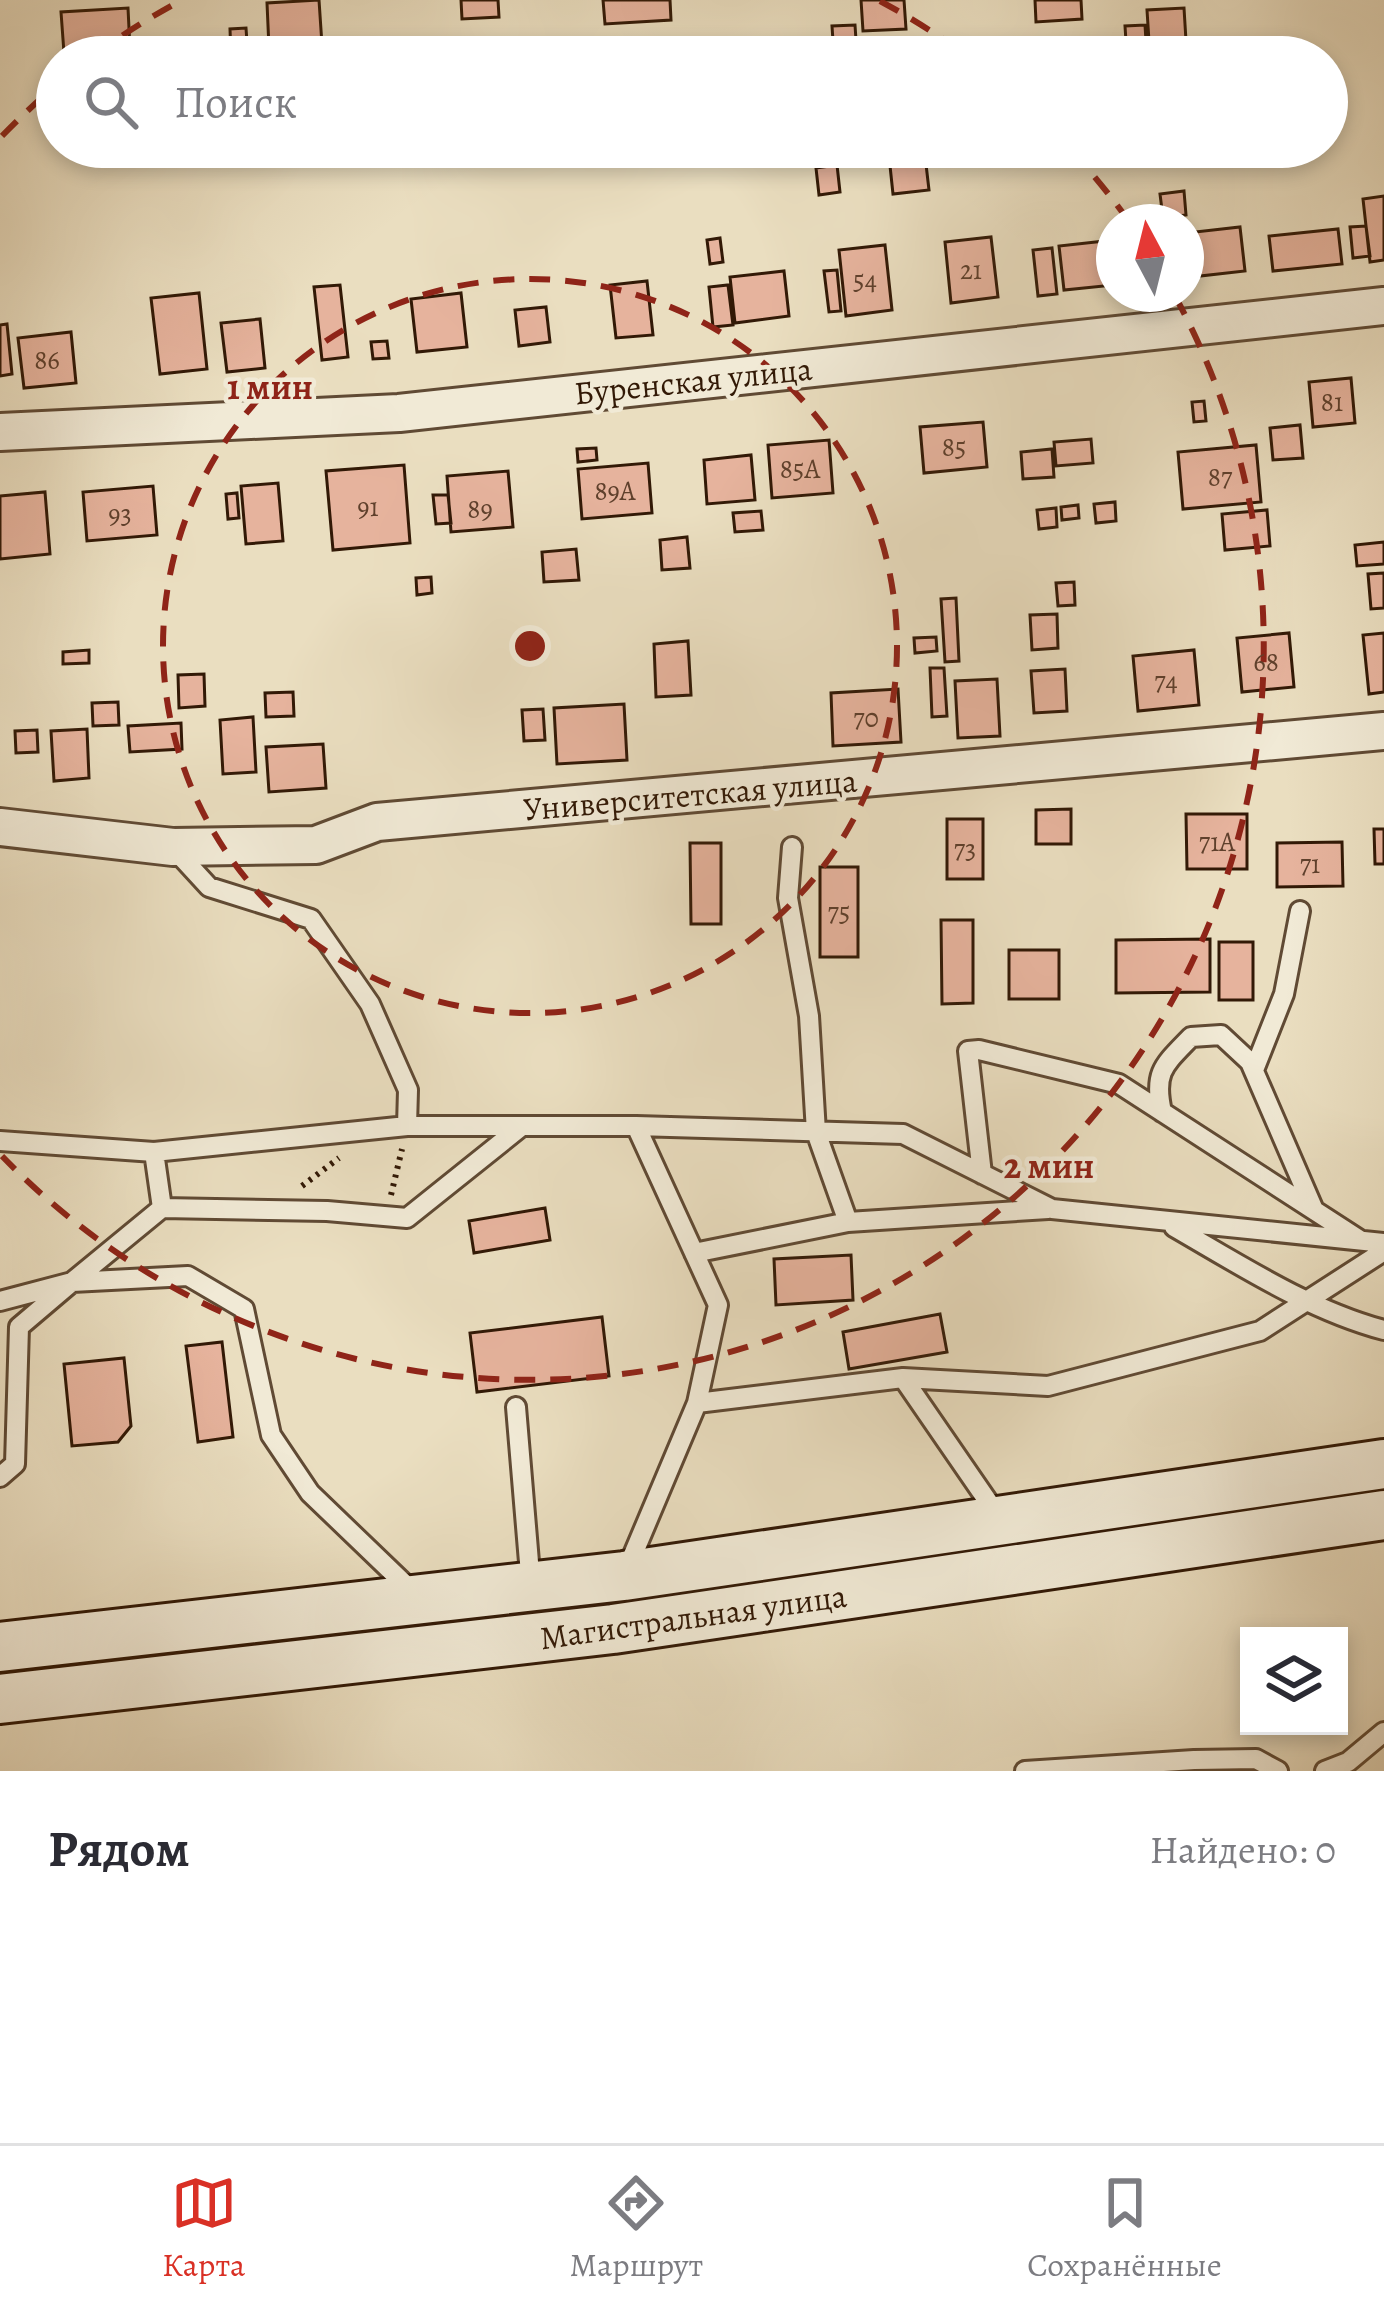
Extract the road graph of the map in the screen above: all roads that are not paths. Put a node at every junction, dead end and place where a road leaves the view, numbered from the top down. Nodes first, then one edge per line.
1 (1384, 306) edge
2 (0, 433) edge
3 (1384, 731) edge
4 (0, 827) edge
5 (172, 847) junction
6 (792, 847) dead end
7 (1300, 911) dead end
8 (1253, 1070) junction
9 (1162, 1112) junction
10 (407, 1126) junction
11 (522, 1126) junction
12 (636, 1126) junction
13 (816, 1132) junction
14 (0, 1142) edge
15 (154, 1152) junction
16 (982, 1174) junction
17 (162, 1208) junction
18 (1052, 1209) junction
19 (1315, 1210) junction
20 (1164, 1221) junction
21 (848, 1222) junction
22 (1377, 1246) edge
23 (694, 1253) junction
24 (72, 1282) junction
25 (1307, 1299) junction
26 (0, 1301) edge
27 (1384, 1330) edge
28 (903, 1378) junction
29 (697, 1403) junction
30 (516, 1407) dead end
31 (1384, 1464) edge
32 (0, 1477) edge
33 (1384, 1516) edge
34 (1000, 1520) junction
35 (624, 1576) junction
36 (531, 1586) junction
37 (421, 1599) junction
38 (0, 1647) edge
39 (0, 1699) edge
40 (1384, 1732) edge
41 (1140, 1763) junction
42 (1189, 1766) edge
43 (1025, 1771) edge
44 (1120, 1771) edge
45 (1278, 1771) edge
46 (1325, 1771) edge

1 - 2 street, Буренская улица
3 - 5 street, Университетская улица
4 - 5 street, Университетская улица
5 - 10 lane
6 - 13 lane
7 - 8 lane
8 - 9 lane
8 - 19 lane
9 - 16 lane
9 - 19 lane
10 - 11 lane
10 - 15 lane
11 - 12 lane
11 - 17 lane
12 - 13 lane
12 - 23 lane
13 - 16 lane
13 - 21 lane
14 - 15 lane
15 - 17 lane
16 - 18 lane
17 - 24 lane
18 - 20 lane
18 - 21 lane
19 - 22 lane
20 - 22 lane
20 - 25 lane
21 - 23 lane
22 - 25 lane
23 - 29 lane
24 - 26 lane
24 - 32 lane
24 - 37 lane
25 - 27 lane
25 - 28 lane
28 - 29 lane
28 - 34 lane
29 - 35 lane
30 - 36 lane
31 - 34 main road, Магистральная улица
33 - 39 main road, Магистральная улица
34 - 35 main road, Магистральная улица
35 - 36 main road, Магистральная улица
36 - 37 main road, Магистральная улица
37 - 38 main road, Магистральная улица
40 - 46 lane
41 - 42 lane
41 - 43 lane
41 - 44 lane
42 - 45 lane

